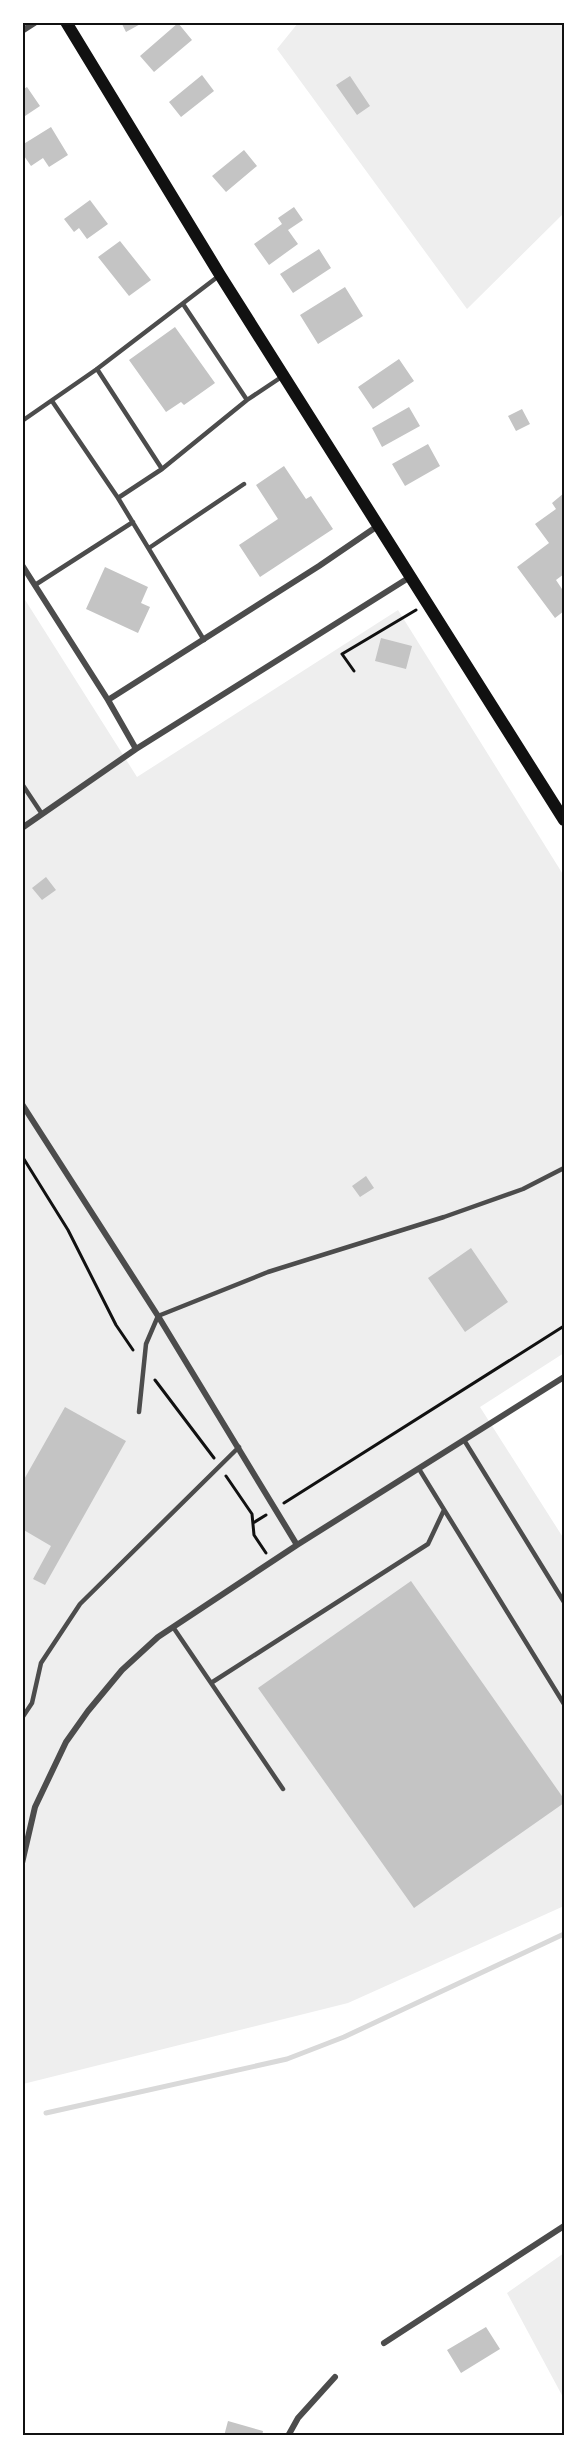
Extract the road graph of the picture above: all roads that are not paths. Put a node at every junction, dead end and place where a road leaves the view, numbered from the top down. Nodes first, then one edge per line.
1 (36, 22) edge
2 (66, 22) edge
3 (22, 31) edge
4 (220, 275) junction
5 (183, 304) junction
6 (97, 369) junction
7 (283, 376) junction
8 (247, 400) junction
9 (52, 401) junction
10 (22, 421) edge
11 (162, 469) junction
12 (244, 484) dead end
13 (118, 498) junction
14 (133, 522) junction
15 (379, 525) junction
16 (149, 548) junction
17 (22, 565) edge
18 (411, 576) junction
19 (35, 585) junction
20 (204, 639) junction
21 (108, 700) junction
22 (136, 749) junction
23 (22, 784) edge
24 (42, 814) junction
25 (564, 820) edge
26 (22, 828) edge
27 (22, 1104) edge
28 (564, 1168) edge
29 (158, 1316) junction
30 (564, 1377) edge
31 (139, 1412) dead end
32 (464, 1440) junction
33 (239, 1447) junction
34 (419, 1469) junction
35 (444, 1510) junction
36 (297, 1545) junction
37 (564, 1602) edge
38 (173, 1627) junction
39 (211, 1683) junction
40 (564, 1704) edge
41 (22, 1718) edge
42 (283, 1789) dead end
43 (22, 1863) edge
44 (564, 2226) edge
45 (384, 2343) dead end
46 (335, 2376) dead end
47 (288, 2436) edge

1 - 3 street
2 - 4 main road
4 - 5 lane
4 - 7 main road
5 - 6 lane
5 - 8 lane
6 - 9 lane
6 - 11 lane
7 - 8 lane
7 - 15 main road
8 - 11 lane
9 - 10 lane
9 - 13 lane
11 - 13 lane
12 - 16 lane
13 - 14 lane
14 - 16 lane
14 - 19 lane
15 - 18 main road
15 - 20 street
16 - 20 lane
17 - 19 street
18 - 22 street
18 - 25 main road
19 - 21 street
20 - 21 street
21 - 22 street
22 - 24 street
23 - 24 lane
24 - 26 street
27 - 29 street
28 - 29 lane
29 - 31 lane
29 - 33 street
30 - 32 street
32 - 34 street
32 - 37 lane
33 - 36 street
33 - 41 lane
34 - 35 lane
34 - 36 street
35 - 39 lane
35 - 40 lane
36 - 38 street
38 - 39 lane
38 - 43 street
39 - 42 lane
44 - 45 street
46 - 47 street

